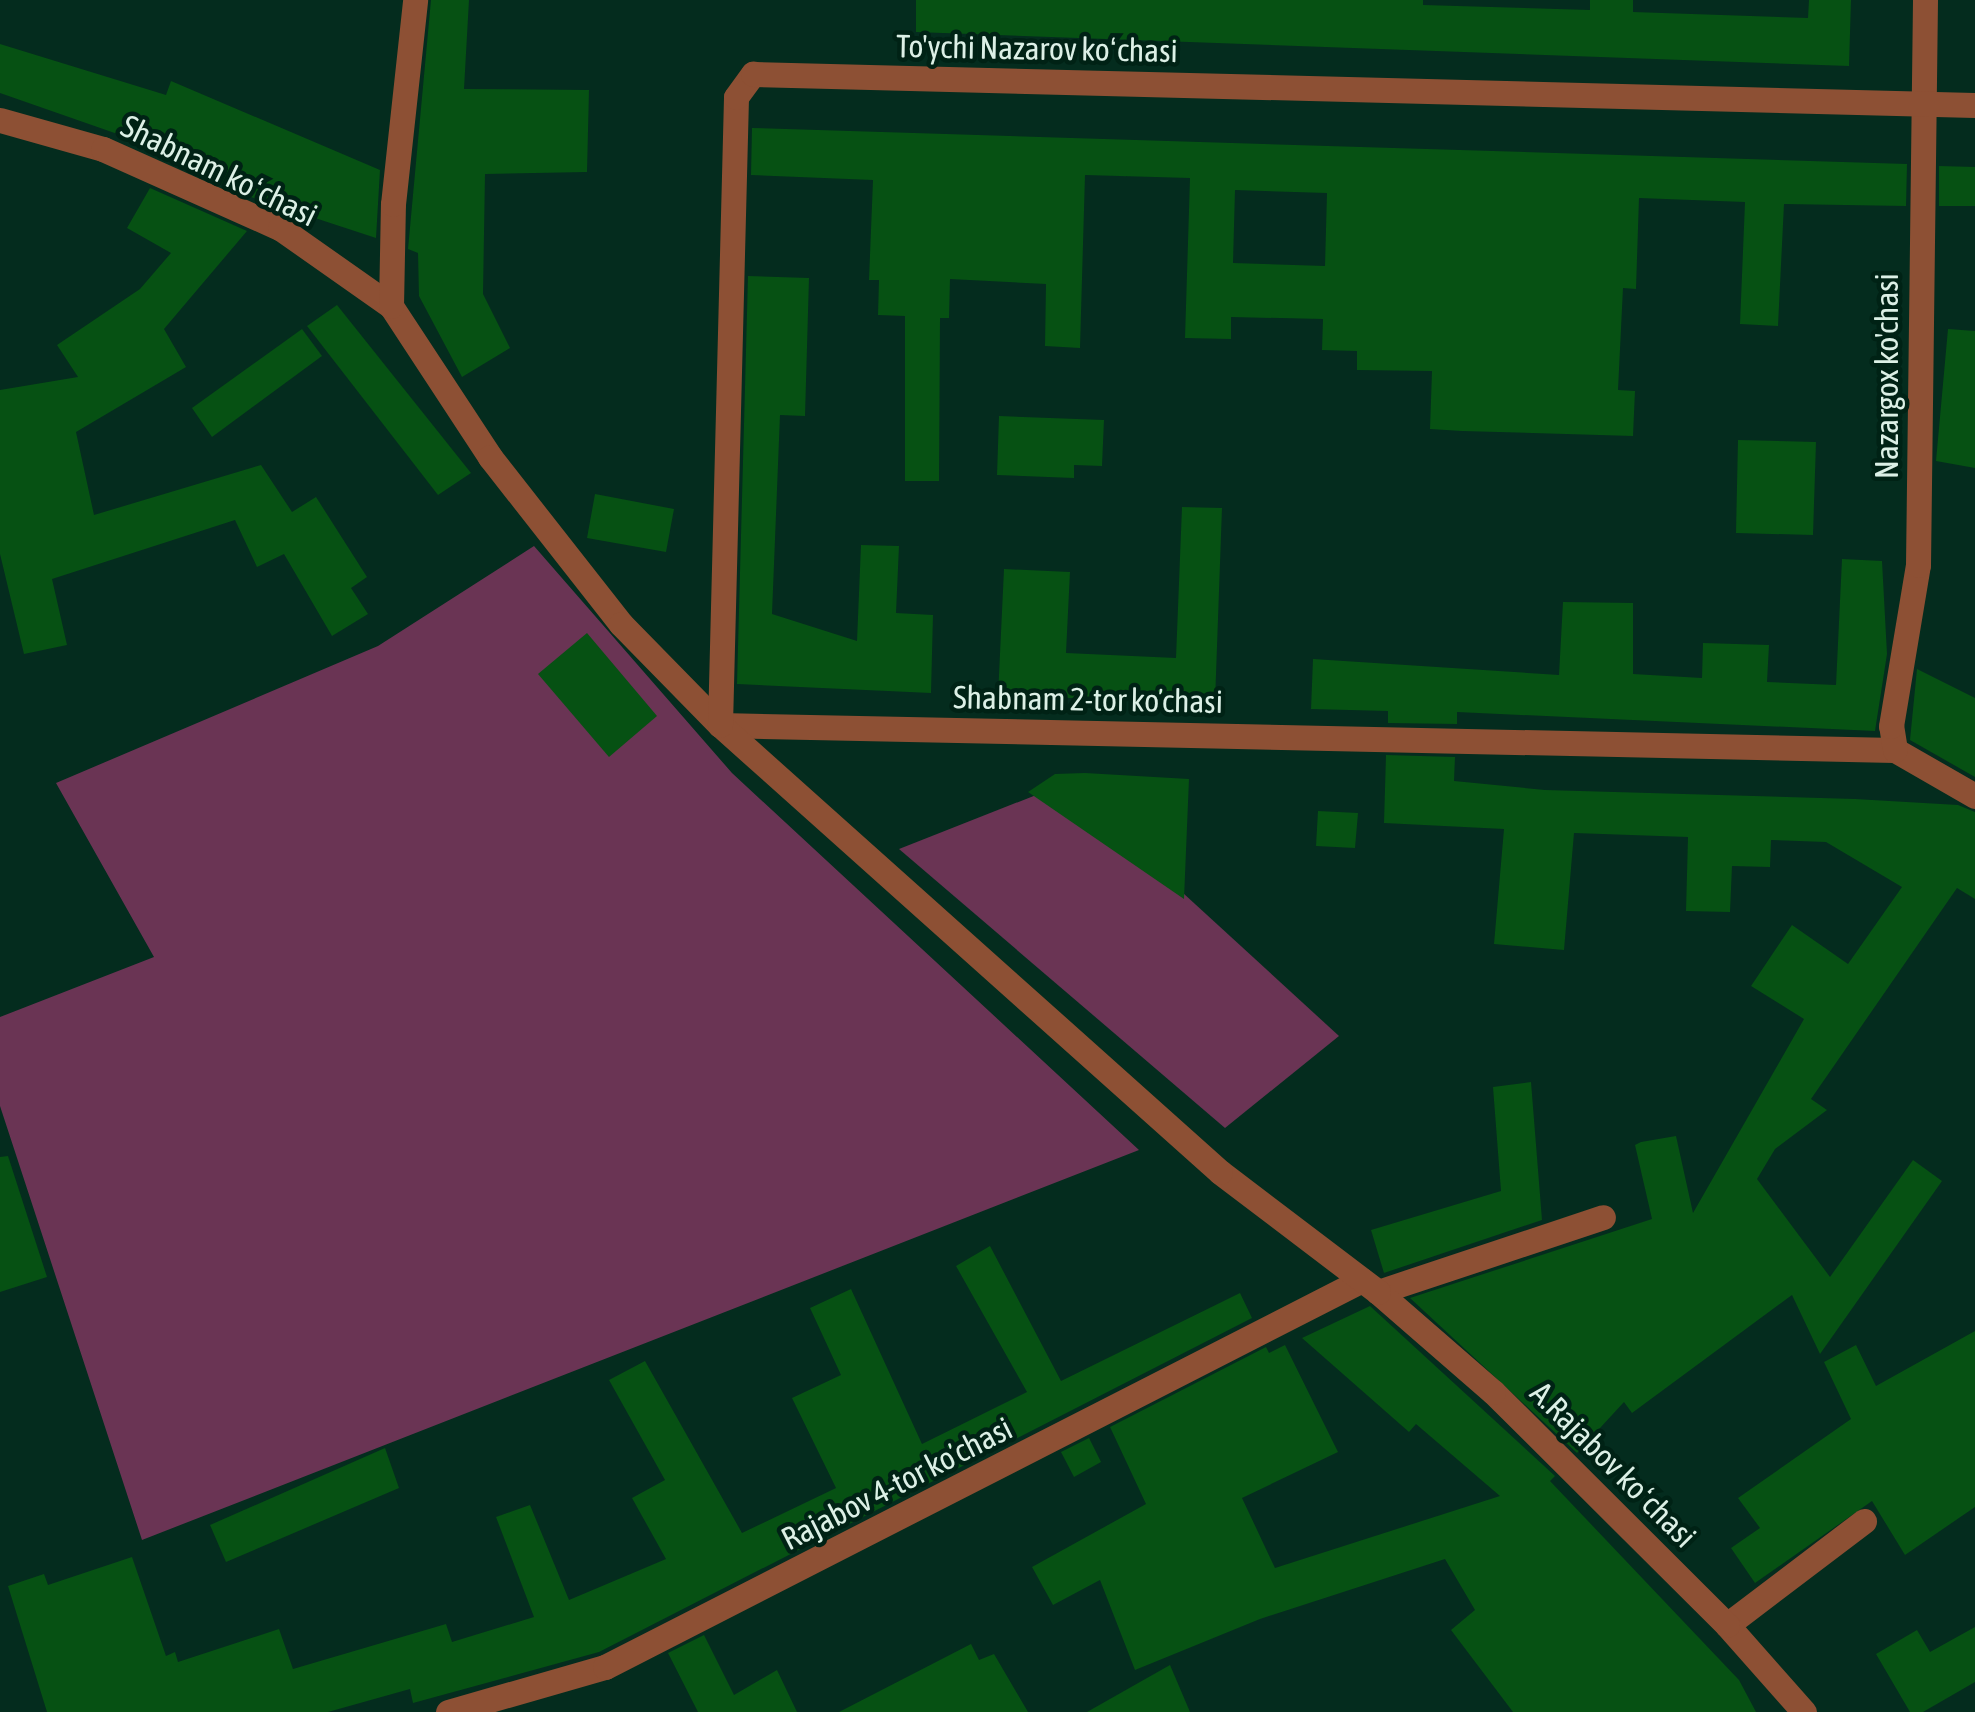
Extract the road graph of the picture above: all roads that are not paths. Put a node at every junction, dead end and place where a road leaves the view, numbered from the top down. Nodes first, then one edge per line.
1 (415, 0) edge
2 (1924, 0) edge
3 (1921, 103) junction
4 (1975, 105) edge
5 (0, 120) edge
6 (391, 306) junction
7 (720, 724) junction
8 (1896, 750) junction
9 (1975, 796) edge
10 (1603, 1216) dead end
11 (1370, 1286) junction
12 (1864, 1521) dead end
13 (1727, 1625) junction
14 (448, 1712) edge
15 (1804, 1712) edge

1 - 6 street
2 - 3 street, Nazargox ko'chasi
3 - 4 street, To'ychi Nazarov koʻchasi
3 - 7 street, To'ychi Nazarov koʻchasi
3 - 8 street, Nazargox ko'chasi
5 - 6 street, Shabnam koʻchasi
6 - 7 street
7 - 8 street, Shabnam 2-tor koʼchasi
7 - 11 street, A.Rajabov koʻchasi
8 - 9 street, Shabnam 2-tor koʼchasi
10 - 11 street, Rajabov 4-tor koʼchasi
11 - 13 street, A.Rajabov koʻchasi
11 - 14 street, Rajabov 4-tor koʼchasi
12 - 13 street
13 - 15 street, A.Rajabov koʻchasi

